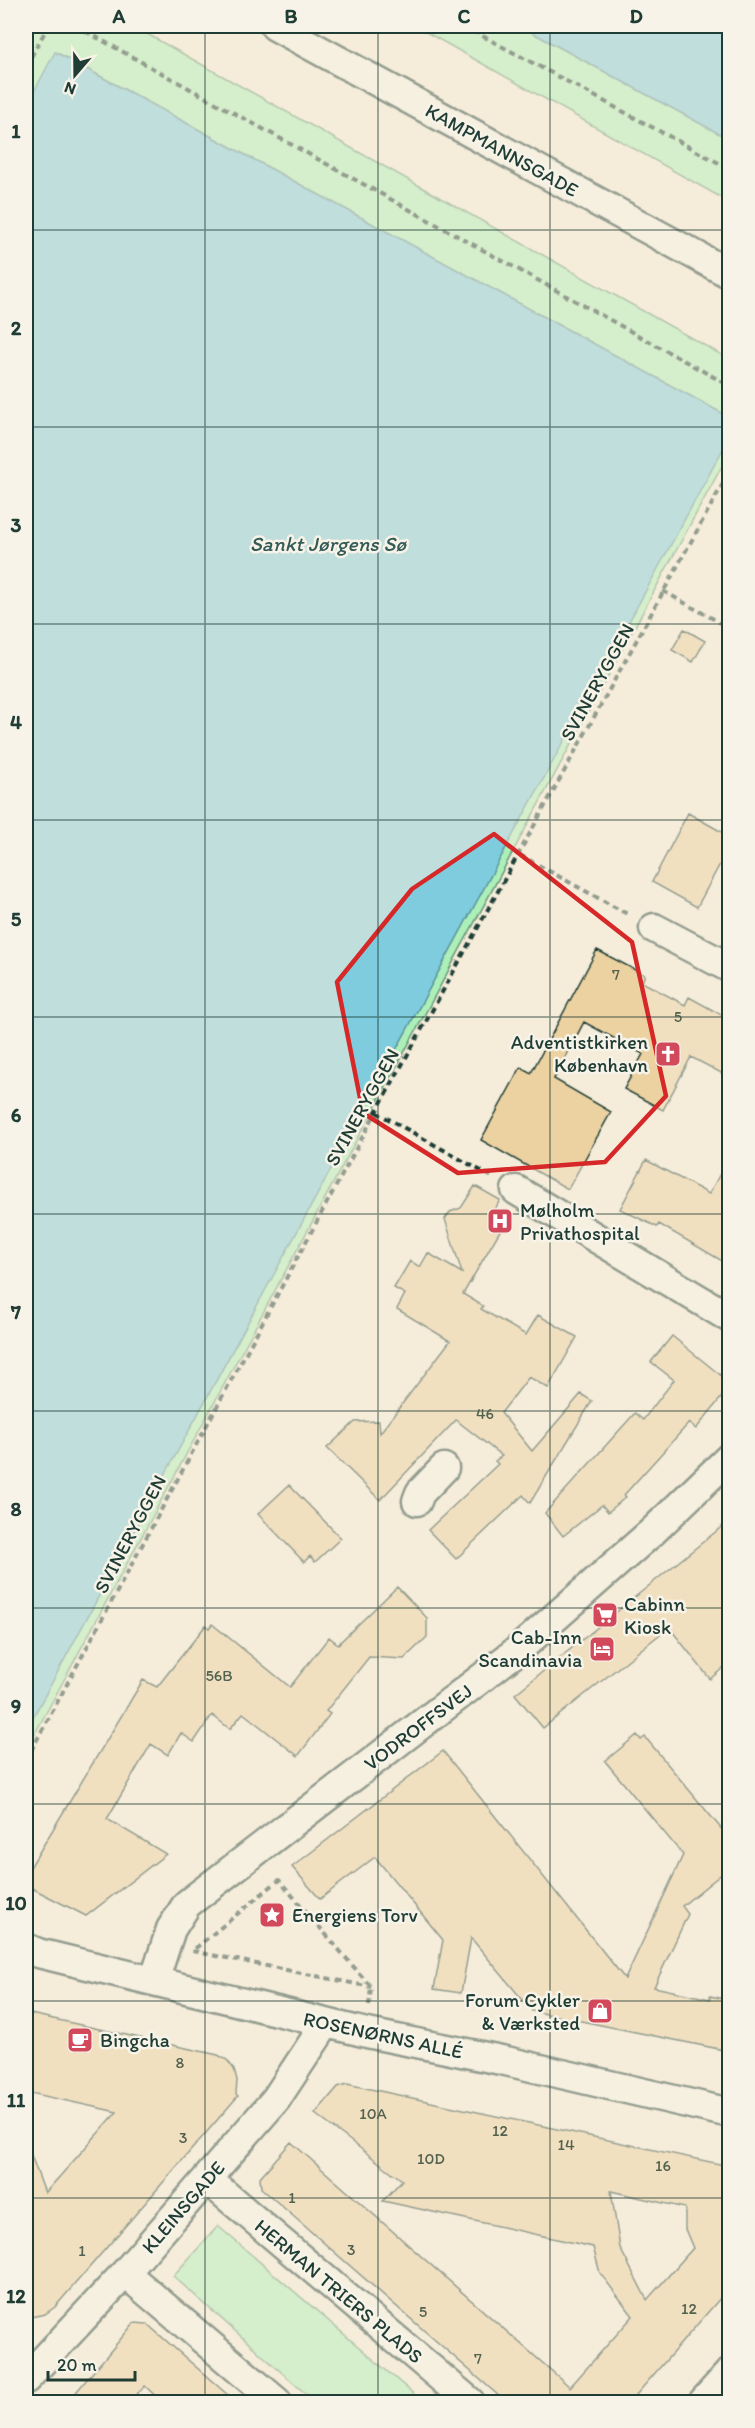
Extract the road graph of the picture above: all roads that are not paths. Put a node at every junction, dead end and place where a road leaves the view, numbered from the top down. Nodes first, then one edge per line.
1 (275, 26) edge
2 (729, 273) edge
3 (654, 928) road end
4 (729, 968) edge
5 (516, 1190) road end
6 (729, 1318) edge
7 (729, 1457) edge
8 (444, 1468) dead end
9 (417, 1501) dead end
10 (30, 1952) edge
11 (154, 1981) junction
12 (326, 2024) junction
13 (729, 2113) edge
14 (208, 2180) junction
15 (125, 2273) junction
16 (729, 2372) edge
17 (26, 2379) edge
18 (277, 2403) edge
19 (470, 2403) edge
20 (703, 2403) edge

1 - 2 street, KAMPMANNSGADE
3 - 4 street
5 - 6 street
7 - 11 street, VODROFFSVEJ
8 - 9 street
10 - 11 street, ROSENØRNS ALLÉ
11 - 12 street, ROSENØRNS ALLÉ
12 - 13 street, ROSENØRNS ALLÉ
12 - 14 street, KLEINSGADE
14 - 15 street, KLEINSGADE
14 - 19 street, HERMAN TRIERS PLADS
15 - 17 street, KLEINSGADE
15 - 18 street
16 - 20 street

